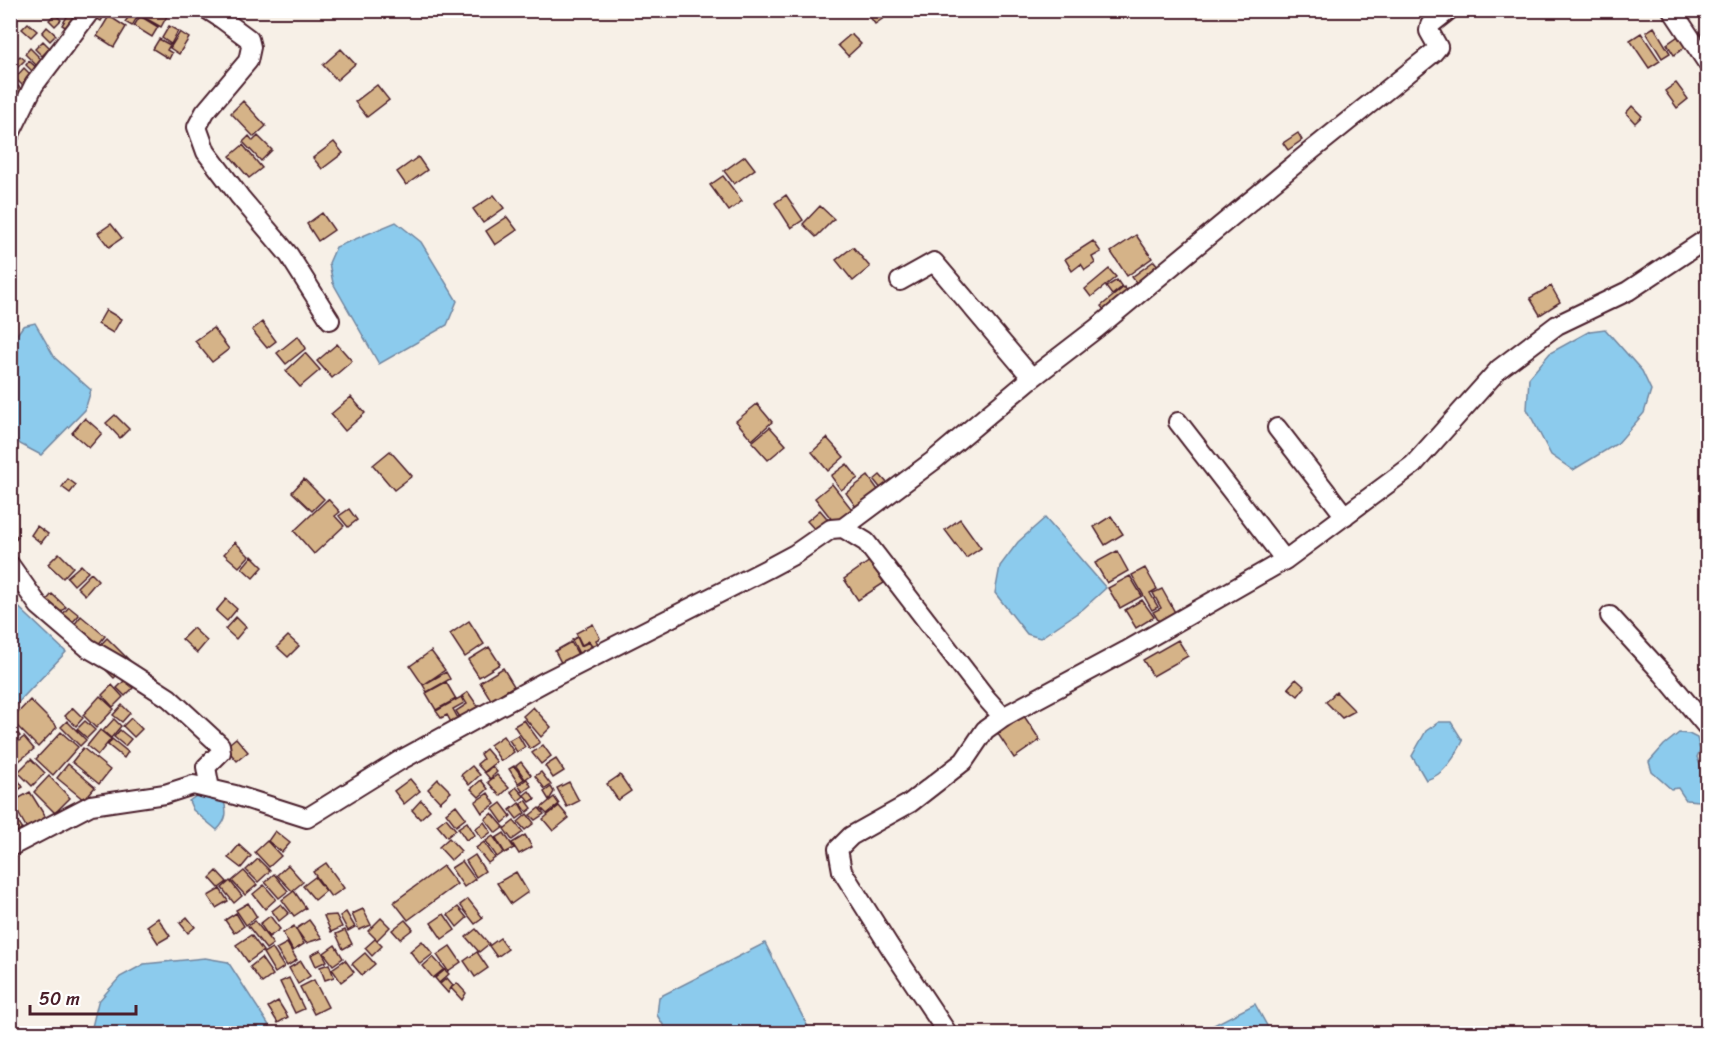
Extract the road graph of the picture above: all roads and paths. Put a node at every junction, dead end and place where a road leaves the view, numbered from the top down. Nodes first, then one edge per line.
1 (91, 10) edge
2 (208, 10) edge
3 (1449, 10) edge
4 (1672, 10) edge
5 (1707, 64) edge
6 (10, 134) edge
7 (1707, 238) edge
8 (900, 281) dead end
9 (330, 320) dead end
10 (1032, 378) junction
11 (1178, 422) dead end
12 (1277, 428) dead end
13 (1345, 516) junction
14 (843, 528) junction
15 (1285, 560) junction
16 (10, 565) edge
17 (1610, 616) dead end
18 (1003, 717) junction
19 (1707, 728) edge
20 (210, 789) junction
21 (10, 847) edge
22 (948, 1034) edge

1 - 6 street
2 - 9 street
3 - 10 street
4 - 5 street
7 - 13 street
8 - 10 street
10 - 14 street
11 - 15 street
12 - 13 street
13 - 15 street
14 - 18 street
14 - 20 street
15 - 18 street
16 - 20 street
17 - 19 street
18 - 22 street
20 - 21 street

